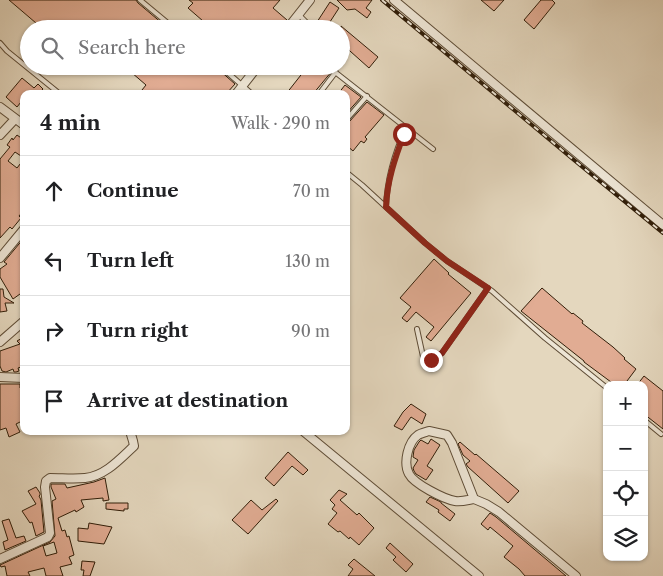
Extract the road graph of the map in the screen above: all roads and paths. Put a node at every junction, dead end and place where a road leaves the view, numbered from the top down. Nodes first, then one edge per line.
1 (140, 0) edge
2 (310, 0) edge
3 (394, 0) edge
4 (298, 14) junction
5 (164, 20) edge
6 (294, 20) edge
7 (304, 20) edge
8 (0, 43) edge
9 (20, 61) edge
10 (37, 75) edge
11 (230, 75) edge
12 (251, 75) edge
13 (334, 75) edge
14 (340, 75) edge
15 (243, 86) junction
16 (55, 90) edge
17 (240, 90) edge
18 (248, 90) edge
19 (322, 90) edge
20 (367, 96) junction
21 (0, 107) edge
22 (350, 115) edge
23 (15, 119) junction
24 (20, 122) edge
25 (406, 128) junction
26 (0, 135) edge
27 (433, 149) dead end
28 (350, 176) edge
29 (386, 207) junction
30 (663, 225) edge
31 (20, 233) edge
32 (0, 258) edge
33 (488, 288) junction
34 (20, 324) edge
35 (417, 329) dead end
36 (0, 342) edge
37 (0, 377) edge
38 (20, 378) edge
39 (603, 385) edge
40 (648, 423) edge
41 (661, 434) dead end
42 (132, 435) edge
43 (308, 435) edge
44 (474, 499) junction
45 (0, 559) edge
46 (478, 576) edge
47 (576, 576) edge

1 - 5 lane
2 - 4 street
3 - 30 street
4 - 6 street
4 - 7 lane
8 - 9 lane
10 - 16 lane
11 - 15 lane
12 - 15 street
13 - 19 lane
14 - 20 lane
15 - 17 street
15 - 18 lane
20 - 22 lane
20 - 25 lane
21 - 23 street
23 - 24 street
23 - 26 street
25 - 27 lane
25 - 29 lane
28 - 29 lane
29 - 33 lane
31 - 32 street
33 - 35 lane
33 - 39 lane
34 - 36 street
37 - 38 street
40 - 41 lane
42 - 45 street
43 - 46 street
44 - 44 street
44 - 47 street

